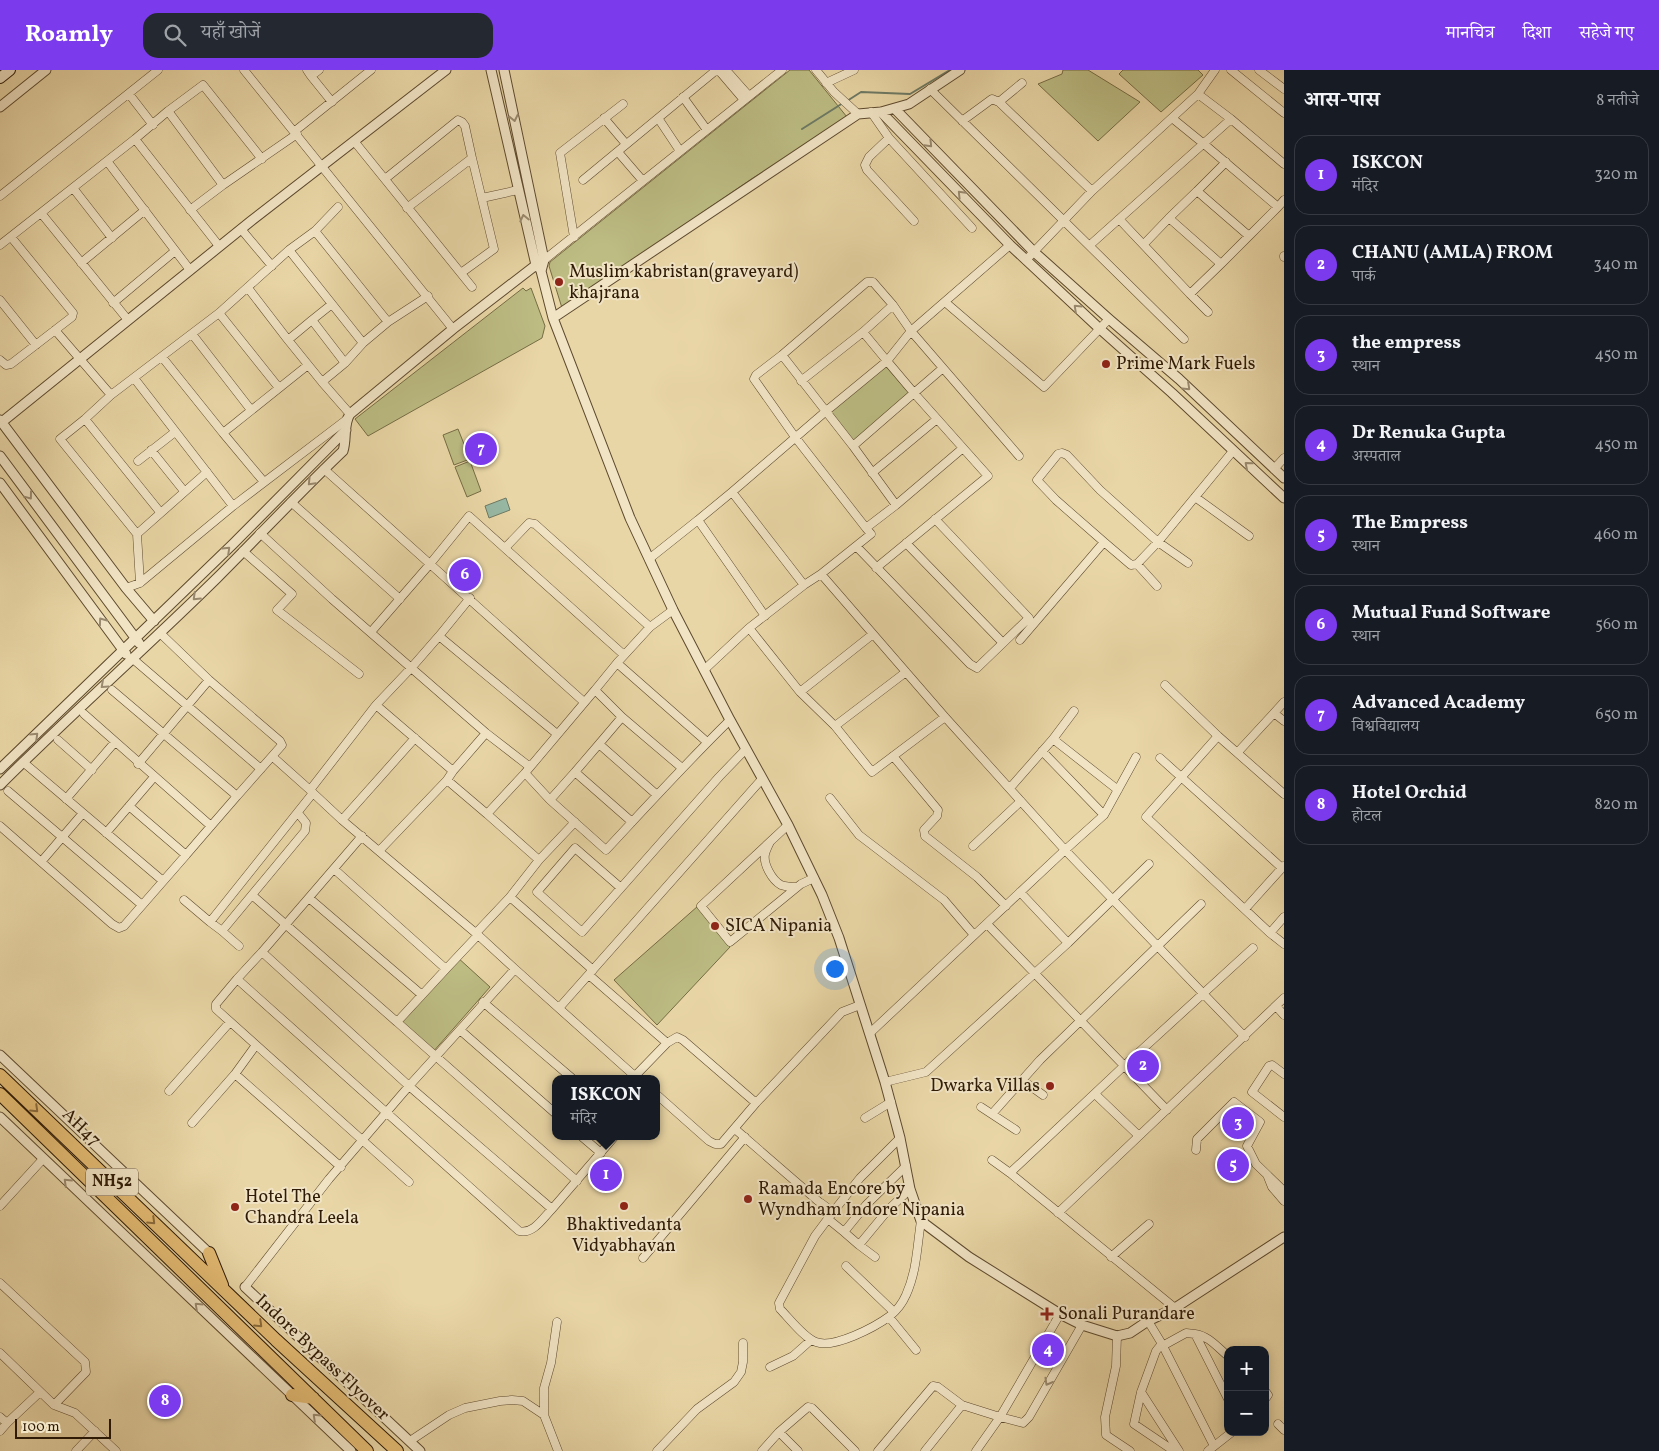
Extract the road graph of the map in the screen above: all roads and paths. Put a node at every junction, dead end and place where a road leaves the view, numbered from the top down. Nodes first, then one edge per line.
1 (10, 70) edge
2 (46, 70) edge
3 (158, 70) edge
4 (244, 70) edge
5 (319, 70) edge
6 (371, 70) edge
7 (446, 70) edge
8 (491, 70) edge
9 (504, 70) edge
10 (726, 70) edge
11 (816, 70) edge
12 (854, 70) edge
13 (960, 70) edge
14 (1215, 70) edge
15 (1231, 70) edge
16 (1260, 70) edge
17 (776, 72) edge
18 (309, 73) edge
19 (0, 78) edge
20 (826, 83) junction
21 (1022, 83) dead end
22 (1284, 88) edge
23 (930, 89) junction
24 (129, 94) junction
25 (1198, 94) junction
26 (683, 98) junction
27 (747, 98) junction
28 (332, 102) junction
29 (1000, 102) junction
30 (623, 104) dead end
31 (0, 107) edge
32 (895, 109) junction
33 (168, 111) junction
34 (856, 112) junction
35 (871, 112) junction
36 (881, 112) junction
37 (1284, 113) edge
38 (604, 118) junction
39 (658, 118) junction
40 (1172, 118) junction
41 (1231, 119) junction
42 (962, 121) junction
43 (153, 125) junction
44 (707, 130) junction
45 (296, 133) junction
46 (889, 138) junction
47 (135, 139) junction
48 (354, 140) junction
49 (626, 144) junction
50 (1204, 144) junction
51 (618, 152) junction
52 (680, 152) junction
53 (472, 158) junction
54 (262, 159) junction
55 (107, 161) junction
56 (1226, 162) junction
57 (1284, 164) edge
58 (321, 167) junction
59 (385, 179) junction
60 (583, 180) dead end
61 (643, 181) junction
62 (223, 185) junction
63 (73, 188) junction
64 (518, 190) junction
65 (1092, 191) junction
66 (1197, 191) junction
67 (0, 196) edge
68 (482, 198) junction
69 (1284, 200) edge
70 (338, 207) dead end
71 (1278, 207) junction
72 (407, 208) junction
73 (145, 210) junction
74 (190, 210) junction
75 (41, 213) junction
76 (1169, 218) junction
77 (1119, 219) junction
78 (1064, 220) junction
79 (914, 221) dead end
80 (972, 228) dead end
81 (241, 229) junction
82 (315, 231) junction
83 (1249, 236) junction
84 (11, 237) junction
85 (574, 237) junction
86 (112, 238) junction
87 (1010, 244) junction
88 (1144, 244) junction
89 (0, 245) edge
90 (1090, 245) junction
91 (219, 246) junction
92 (289, 250) junction
93 (175, 251) junction
94 (1033, 251) junction
95 (544, 260) junction
96 (1026, 260) junction
97 (81, 263) junction
98 (1221, 264) junction
99 (272, 266) junction
100 (538, 268) junction
101 (190, 270) junction
102 (461, 273) junction
103 (472, 287) dead end
104 (248, 288) junction
105 (1190, 294) junction
106 (428, 296) junction
107 (0, 300) edge
108 (945, 302) junction
109 (113, 303) junction
110 (332, 304) junction
111 (893, 305) junction
112 (1208, 312) dead end
113 (219, 313) junction
114 (553, 318) junction
115 (128, 320) junction
116 (312, 320) junction
117 (1108, 320) junction
118 (388, 322) junction
119 (454, 329) junction
120 (1100, 329) junction
121 (55, 330) junction
122 (911, 331) junction
123 (863, 332) junction
124 (192, 334) junction
125 (1184, 339) dead end
126 (288, 340) junction
127 (362, 343) junction
128 (36, 345) junction
129 (1141, 348) junction
130 (782, 355) junction
131 (162, 357) junction
132 (1132, 358) junction
133 (80, 359) junction
134 (0, 360) edge
135 (887, 361) junction
136 (345, 363) junction
137 (308, 365) junction
138 (943, 368) junction
139 (134, 378) junction
140 (801, 381) junction
141 (322, 382) junction
142 (279, 388) junction
143 (914, 393) junction
144 (111, 396) junction
145 (251, 410) junction
146 (825, 412) junction
147 (85, 419) junction
148 (937, 419) junction
149 (1, 421) edge
150 (347, 421) junction
151 (175, 432) junction
152 (223, 433) junction
153 (795, 437) junction
154 (853, 446) junction
155 (964, 448) junction
156 (151, 450) junction
157 (1233, 451) junction
158 (0, 456) edge
159 (1019, 456) dead end
160 (1284, 458) edge
161 (138, 461) dead end
162 (324, 469) junction
163 (1274, 470) junction
164 (207, 472) junction
165 (872, 473) junction
166 (1284, 478) edge
167 (264, 482) junction
168 (0, 483) edge
169 (184, 491) junction
170 (732, 492) junction
171 (1196, 497) junction
172 (1284, 498) edge
173 (291, 502) junction
174 (896, 505) junction
175 (233, 506) junction
176 (160, 512) junction
177 (935, 519) junction
178 (698, 520) junction
179 (866, 528) junction
180 (260, 533) junction
181 (137, 534) junction
182 (1249, 536) dead end
183 (1104, 542) junction
184 (1158, 542) junction
185 (906, 543) junction
186 (856, 546) junction
187 (505, 548) junction
188 (243, 551) junction
189 (649, 559) junction
190 (1188, 563) dead end
191 (430, 564) junction
192 (1137, 564) junction
193 (876, 568) junction
194 (821, 574) junction
195 (140, 583) junction
196 (804, 585) junction
197 (1157, 586) dead end
198 (126, 588) junction
199 (470, 598) junction
200 (400, 599) junction
201 (673, 610) junction
202 (765, 616) junction
203 (154, 621) junction
204 (650, 626) junction
205 (749, 628) junction
206 (372, 632) junction
207 (160, 633) junction
208 (873, 634) junction
209 (438, 636) junction
210 (135, 639) junction
211 (1020, 640) dead end
212 (1003, 643) junction
213 (143, 648) junction
214 (123, 650) junction
215 (624, 655) junction
216 (132, 660) junction
217 (617, 663) junction
218 (412, 668) junction
219 (704, 670) junction
220 (906, 672) junction
221 (359, 674) dead end
222 (209, 680) junction
223 (1165, 685) dead end
224 (112, 690) dead end
225 (594, 690) junction
226 (800, 692) junction
227 (584, 702) junction
228 (1284, 702) edge
229 (376, 705) junction
230 (188, 707) junction
231 (1074, 710) dead end
232 (1274, 713) junction
233 (84, 714) dead end
234 (622, 717) junction
235 (945, 717) junction
236 (730, 720) junction
237 (1284, 721) edge
238 (835, 726) junction
239 (486, 733) junction
240 (164, 734) junction
241 (557, 734) junction
242 (1218, 736) junction
243 (415, 738) junction
244 (1053, 739) junction
245 (58, 740) dead end
246 (115, 742) junction
247 (707, 742) junction
248 (599, 744) junction
249 (746, 749) junction
250 (1042, 751) junction
251 (1238, 752) junction
252 (893, 756) junction
253 (273, 757) junction
254 (1136, 757) dead end
255 (1160, 758) dead end
256 (22, 762) junction
257 (138, 764) junction
258 (682, 768) junction
259 (0, 769) edge
260 (261, 769) junction
261 (92, 770) junction
262 (527, 770) junction
263 (453, 771) junction
264 (575, 772) junction
265 (154, 777) junction
266 (1182, 777) junction
267 (762, 779) junction
268 (447, 780) junction
269 (4, 788) edge
270 (1010, 788) junction
271 (1118, 790) junction
272 (311, 791) junction
273 (1284, 794) edge
274 (657, 795) junction
275 (236, 796) junction
276 (830, 798) dead end
277 (66, 799) junction
278 (550, 800) junction
279 (1021, 800) junction
280 (129, 806) junction
281 (83, 813) junction
282 (298, 813) junction
283 (487, 814) junction
284 (1104, 815) junction
285 (342, 820) junction
286 (575, 822) junction
287 (632, 822) junction
288 (788, 825) junction
289 (0, 826) edge
290 (211, 826) junction
291 (106, 833) junction
292 (362, 836) junction
293 (61, 837) junction
294 (770, 841) junction
295 (973, 846) dead end
296 (1065, 850) junction
297 (379, 851) junction
298 (186, 855) junction
299 (539, 860) junction
300 (41, 862) junction
301 (1150, 864) dead end
302 (1283, 867) edge
303 (334, 869) junction
304 (814, 878) junction
305 (163, 881) junction
306 (797, 887) junction
307 (621, 888) junction
308 (1020, 892) junction
309 (252, 895) junction
310 (510, 897) junction
311 (309, 898) junction
312 (1114, 899) junction
313 (184, 900) dead end
314 (1202, 904) dead end
315 (142, 905) junction
316 (1006, 906) junction
317 (1245, 909) junction
318 (1284, 916) edge
319 (210, 922) junction
320 (987, 924) junction
321 (286, 925) junction
322 (222, 931) junction
323 (1270, 933) junction
324 (477, 934) junction
325 (974, 935) junction
326 (1068, 943) junction
327 (1284, 944) edge
328 (238, 946) dead end
329 (1158, 946) junction
330 (1253, 948) dead end
331 (262, 952) junction
332 (446, 968) junction
333 (515, 968) junction
334 (591, 972) junction
335 (1035, 973) junction
336 (237, 979) junction
337 (1204, 994) junction
338 (422, 995) junction
339 (1284, 998) edge
340 (483, 1002) junction
341 (860, 1005) junction
342 (1276, 1006) junction
343 (559, 1008) junction
344 (1284, 1015) edge
345 (1082, 1020) junction
346 (230, 1022) junction
347 (397, 1022) junction
348 (460, 1030) junction
349 (870, 1033) junction
350 (1245, 1037) junction
351 (667, 1043) junction
352 (256, 1045) junction
353 (0, 1055) edge
354 (436, 1055) junction
355 (1124, 1065) junction
356 (235, 1074) junction
357 (1284, 1074) edge
358 (0, 1075) edge
359 (568, 1075) edge
360 (635, 1075) edge
361 (639, 1075) edge
362 (1022, 1080) junction
363 (885, 1082) junction
364 (409, 1086) junction
365 (169, 1091) dead end
366 (0, 1094) edge
367 (1096, 1094) junction
368 (1043, 1096) dead end
369 (660, 1097) edge
370 (890, 1102) junction
371 (756, 1104) junction
372 (982, 1107) dead end
373 (552, 1110) edge
374 (1167, 1110) junction
375 (387, 1112) junction
376 (992, 1114) junction
377 (0, 1117) edge
378 (1284, 1117) edge
379 (865, 1118) dead end
380 (192, 1123) dead end
381 (735, 1129) junction
382 (1016, 1130) dead end
383 (1139, 1136) junction
384 (745, 1137) junction
385 (900, 1138) junction
386 (585, 1140) edge
387 (612, 1140) edge
388 (364, 1141) junction
389 (1196, 1150) dead end
390 (601, 1154) junction
391 (43, 1159) junction
392 (992, 1160) dead end
393 (906, 1166) junction
394 (341, 1167) junction
395 (1010, 1173) junction
396 (1268, 1177) junction
397 (577, 1181) junction
398 (409, 1182) dead end
399 (910, 1189) junction
400 (1284, 1191) edge
401 (1284, 1201) edge
402 (0, 1206) edge
403 (552, 1209) junction
404 (1058, 1213) junction
405 (830, 1216) junction
406 (921, 1220) junction
407 (1149, 1224) dead end
408 (844, 1232) junction
409 (1284, 1237) edge
410 (859, 1245) junction
411 (209, 1253) joint
412 (875, 1257) dead end
413 (1111, 1257) junction
414 (643, 1258) dead end
415 (846, 1266) dead end
416 (0, 1283) edge
417 (199, 1287) joint
418 (245, 1287) joint
419 (224, 1290) junction
420 (1175, 1308) junction
421 (891, 1314) junction
422 (1060, 1314) junction
423 (1148, 1321) junction
424 (556, 1322) dead end
425 (1082, 1325) junction
426 (1195, 1334) junction
427 (1117, 1336) junction
428 (811, 1340) junction
429 (743, 1343) dead end
430 (1163, 1346) junction
431 (916, 1350) dead end
432 (1224, 1352) edge
433 (0, 1353) edge
434 (770, 1367) dead end
435 (1224, 1391) edge
436 (40, 1392) junction
437 (1141, 1392) junction
438 (292, 1395) junction
439 (313, 1398) junction
440 (54, 1405) junction
441 (962, 1405) junction
442 (544, 1415) junction
443 (0, 1417) edge
444 (1000, 1418) junction
445 (7, 1423) junction
446 (0, 1430) edge
447 (95, 1431) junction
448 (779, 1432) junction
449 (1227, 1436) edge
450 (410, 1441) junction
451 (1211, 1449) edge
452 (114, 1450) edge
453 (76, 1451) edge
454 (351, 1451) edge
455 (366, 1451) edge
456 (397, 1451) edge
457 (420, 1451) edge
458 (558, 1451) edge
459 (657, 1451) edge
460 (762, 1451) edge
461 (798, 1451) edge
462 (855, 1451) edge
463 (878, 1451) edge
464 (925, 1451) edge
465 (976, 1451) edge
466 (1130, 1451) edge
467 (1174, 1451) edge
468 (1179, 1451) edge

1 - 19 main road
2 - 31 street
3 - 24 street
4 - 45 street
5 - 18 street
6 - 28 street
7 - 48 street
8 - 64 street
9 -> 95 street
10 - 27 street
11 - 20 street
12 - 20 street
13 - 23 street
14 - 25 street
15 - 37 street
16 - 22 street
17 - 27 street
18 - 28 street
20 - 34 street
21 - 29 street
23 - 32 street
23 - 42 street
24 - 43 street
24 - 67 street
25 - 40 street
25 - 41 street
26 - 27 street
26 - 39 street
26 - 44 street
27 - 44 street
28 - 45 street
29 - 42 street
29 - 65 street
30 - 38 street
32 - 36 street
32 -> 94 street
33 - 43 street
33 - 54 street
33 - 62 street
34 - 35 street
34 - 114 street
35 - 36 street
35 - 46 street
87 -> 36 street
38 - 49 street
38 - 85 street
39 - 49 street
39 - 52 street
40 - 50 street
40 - 65 street
41 - 50 street
41 - 57 street
42 - 78 street
43 - 47 street
44 - 52 street
45 - 54 street
45 - 58 street
46 - 79 street
46 - 80 street
47 - 55 street
47 - 74 street
48 - 58 street
48 - 59 street
49 - 51 street
50 - 56 street
50 - 77 street
51 - 60 street
51 - 61 street
52 - 61 street
53 - 59 street
53 - 68 street
53 - 72 street
54 - 62 street
55 - 63 street
55 - 73 street
56 - 66 street
56 - 71 street
58 - 81 street
58 - 106 street
59 - 72 street
61 - 85 street
62 - 74 street
63 - 75 street
63 - 86 street
64 - 68 street
100 -> 64 street
65 - 78 street
66 - 76 street
66 - 83 street
68 - 102 street
69 - 71 street
70 - 82 street
71 - 83 street
72 - 102 street
73 - 86 street
73 - 93 street
74 - 91 street
75 - 84 street
75 - 97 street
76 - 88 street
76 - 98 street
77 - 88 street
77 - 90 street
78 - 90 street
78 - 94 street
81 - 91 street
81 - 99 street
82 - 92 street
82 - 118 street
83 - 98 street
84 - 89 street
84 - 121 street
85 - 95 street
86 - 97 street
87 - 96 street
87 - 108 street
88 - 105 street
90 - 125 street
91 - 101 street
92 - 99 street
92 - 110 street
93 - 101 street
93 - 109 street
94 - 96 street
94 - 117 street
95 - 100 street
120 -> 96 street
97 - 109 street
98 - 105 street
99 - 104 street
100 - 114 street
100 - 119 street
101 - 115 street
102 - 103 street
104 - 113 street
104 - 126 street
105 - 112 street
106 - 118 street
106 - 119 street
107 - 128 street
108 - 120 street
108 - 122 street
109 - 115 street
110 - 116 street
110 - 127 street
111 - 122 street
111 - 123 street
111 - 130 street
113 - 124 street
113 - 142 street
114 - 189 street
115 - 133 street
116 - 126 street
116 - 136 street
117 - 120 street
117 - 129 street
118 - 127 street
119 - 150 street
120 - 132 street
121 - 128 street
121 - 133 street
122 - 135 street
122 - 138 street
123 - 135 street
123 - 140 street
124 - 131 street
124 - 145 street
126 - 137 street
127 - 136 street
128 - 134 street
129 - 132 street
129 -> 163 street
130 - 140 street
130 - 153 street
131 - 139 street
131 - 152 street
132 - 157 street
133 - 144 street
133 - 149 street
135 - 143 street
135 - 146 street
136 - 141 street
137 - 141 street
137 - 142 street
138 - 143 street
138 - 159 street
139 - 144 street
139 - 151 street
140 - 146 street
141 - 150 street
142 - 145 street
143 - 148 street
143 - 154 street
144 - 147 street
145 - 152 street
146 - 153 street
146 - 154 street
147 - 176 street
147 - 181 street
148 - 155 street
148 - 165 street
149 - 198 street
150 - 162 street
150 - 167 street
203 -> 150 street
151 - 156 street
151 - 164 street
152 - 167 street
153 - 170 street
153 - 179 street
154 - 165 street
155 - 174 street
155 - 177 street
156 - 161 street
156 - 169 street
157 - 171 street
172 -> 157 street
158 -> 210 street
160 - 163 street
162 -> 173 street
162 - 191 street
163 - 166 street
164 - 169 street
164 - 175 street
165 - 174 street
167 - 175 street
214 -> 168 street
169 - 176 street
170 - 178 street
170 - 196 street
171 - 182 street
171 - 184 street
173 - 180 street
173 - 200 street
174 - 179 street
175 - 195 street
176 - 181 street
177 - 185 street
177 - 212 street
178 - 189 street
178 - 202 street
179 - 186 street
180 - 188 street
180 - 206 street
181 - 195 street
183 - 184 street
183 - 192 street
183 - 211 street
184 - 190 street
184 - 192 street
185 - 193 street
185 - 212 street
186 - 193 street
186 - 194 street
187 - 191 street
187 - 204 street
187 - 215 street
188 -> 207 street
188 - 221 street
189 - 201 street
191 - 199 street
191 - 200 street
192 - 197 street
193 - 212 street
194 - 196 street
194 - 208 street
195 - 198 street
196 - 202 street
198 - 203 street
199 - 209 street
199 - 227 street
200 - 206 street
201 - 204 street
201 - 219 street
202 - 205 street
203 - 210 street
204 - 215 street
205 - 219 street
205 - 226 street
206 - 218 street
207 - 213 street
207 - 222 street
208 - 220 street
208 - 226 street
209 - 218 street
209 - 241 street
210 - 213 street
210 - 214 street
213 - 216 street
214 - 216 street
259 -> 214 street
215 - 217 street
216 - 230 street
216 -> 256 street
217 - 225 street
217 - 247 street
218 - 229 street
218 - 239 street
219 - 236 street
220 - 235 street
220 - 238 street
222 - 230 street
222 - 253 street
223 - 242 street
224 - 240 street
225 - 227 street
225 - 234 street
226 - 238 street
227 - 241 street
228 - 232 street
229 - 243 street
229 - 272 street
230 - 240 street
230 - 260 street
231 - 244 street
232 - 237 street
232 - 251 street
233 - 246 street
234 - 248 street
234 - 258 street
235 - 252 street
235 - 270 street
236 - 247 street
236 - 249 street
238 - 252 street
239 - 262 street
239 - 263 street
240 - 257 street
240 - 275 street
241 - 262 street
242 - 251 street
242 - 266 street
243 - 263 street
243 - 285 street
244 - 250 street
244 - 271 street
245 - 261 street
246 - 257 street
246 - 261 street
247 - 258 street
248 - 264 street
248 - 274 street
249 - 267 street
249 - 307 street
250 - 270 street
250 - 284 street
251 - 273 street
252 - 316 street
253 - 260 street
253 - 272 street
254 - 271 street
255 - 266 street
256 - 269 street
256 - 277 street
257 - 265 street
258 - 274 street
260 - 275 street
261 - 277 street
262 - 278 street
262 - 283 street
263 - 268 street
264 - 278 street
264 - 287 street
265 - 280 street
265 - 290 street
266 - 302 street
266 - 317 street
267 - 288 street
267 - 334 street
268 - 283 street
268 - 297 street
269 - 293 street
270 - 279 street
271 - 284 street
272 - 282 street
272 - 285 street
274 - 287 street
275 - 290 street
276 - 325 street
277 - 281 street
278 - 286 street
279 - 295 street
279 - 296 street
280 - 291 street
280 - 298 street
281 - 291 street
281 - 293 street
282 - 309 street
282 - 319 street
283 - 299 street
284 - 296 street
285 - 292 street
286 - 287 street
286 - 299 street
288 - 294 street
288 - 304 street
289 - 300 street
290 - 298 street
291 - 305 street
292 - 297 street
292 - 303 street
293 - 300 street
293 - 315 street
294 - 306 street
294 - 306 street
296 - 308 street
296 - 312 street
297 - 324 street
298 - 305 street
299 - 310 street
300 - 315 street
301 - 312 street
302 - 317 street
303 - 311 street
303 - 332 street
304 - 306 street
304 - 341 street
305 - 315 street
307 - 307 street
308 - 316 street
308 - 326 street
309 - 321 street
309 - 322 street
310 - 324 street
310 - 334 street
311 - 321 street
311 - 338 street
312 - 326 street
312 - 329 street
313 - 319 street
314 - 329 street
316 - 320 street
317 - 323 street
318 - 323 street
319 - 322 street
320 - 325 street
320 - 335 street
321 - 331 street
321 - 347 street
322 - 328 street
323 - 327 street
324 - 332 street
324 - 333 street
325 - 349 street
326 - 335 street
329 - 337 street
329 - 345 street
330 - 337 street
331 - 336 street
331 - 364 street
332 - 338 street
333 - 340 street
333 - 343 street
334 - 343 street
334 - 351 street
335 - 345 street
335 - 363 street
336 - 346 street
336 - 375 street
337 - 350 street
337 - 355 street
338 - 347 street
339 - 342 street
340 - 348 street
340 - 359 street
341 - 349 street
341 - 371 street
342 - 344 street
342 - 350 street
343 - 360 street
345 - 355 street
345 - 362 street
346 - 352 street
346 - 365 street
347 - 354 street
348 - 354 street
348 - 373 street
349 - 363 street
350 - 374 street
351 - 361 street
351 - 371 street
352 - 356 street
352 - 388 street
353 - 411 street
354 - 364 street
354 - 397 street
355 - 367 street
355 - 374 street
356 - 380 street
356 - 394 street
357 - 378 street
358 -> 419 highway, AH47 / NH52
362 - 368 street
362 - 376 street
363 - 370 street
364 - 375 street
364 - 403 street
366 - 417 highway, AH47 / NH52
367 - 383 street
367 - 395 street
369 - 381 street
370 - 379 street
370 - 385 street
371 - 381 street
372 - 376 street
374 - 383 street
375 - 388 street
375 - 403 street
376 - 382 street
377 - 391 street
381 - 384 street
383 - 404 street
384 - 405 street
384 - 414 street
385 - 393 street
385 - 405 street
386 - 390 street
387 - 390 street
388 - 394 street
388 - 398 street
389 - 396 street
390 - 397 street
391 - 402 street
438 -> 391 street
392 - 395 street
393 - 399 street
393 - 408 street
394 - 418 street
395 - 404 street
396 - 400 street
396 - 401 street
397 - 403 street
399 - 406 street
399 - 410 street
404 - 413 street
405 - 408 street
405 - 428 street
406 - 421 street
406 - 422 street
407 - 413 street
408 - 410 street
409 - 420 street
410 - 412 street
411 - 419 highway
413 - 420 street
415 - 421 street
416 - 440 street
417 - 439 highway, Indore Bypass Flyover / NH52
418 - 450 street
419 -> 456 highway, Indore Bypass Flyover / NH52
420 - 423 street
421 - 428 street
421 - 431 street
422 - 425 street
422 - 444 street
423 - 427 street
423 - 430 street
424 - 442 street
425 - 427 street
425 -> 444 street
426 - 430 street
426 - 432 street
426 - 435 street
427 - 466 street
428 - 434 street
429 - 459 street
430 - 437 street
430 - 451 street
433 - 436 street
436 - 440 street
436 - 445 street
437 - 467 street
437 - 468 street
438 - 439 highway
454 -> 438 street
439 - 455 highway, Indore Bypass Flyover / NH52
440 - 447 street
441 - 444 street
441 - 463 street
441 - 464 street
442 - 450 street
442 - 458 street
443 - 445 street
444 - 465 street
445 - 446 street
447 - 452 street
447 - 453 street
448 - 460 street
448 - 461 street
448 - 462 street
449 - 451 street
450 - 457 street

